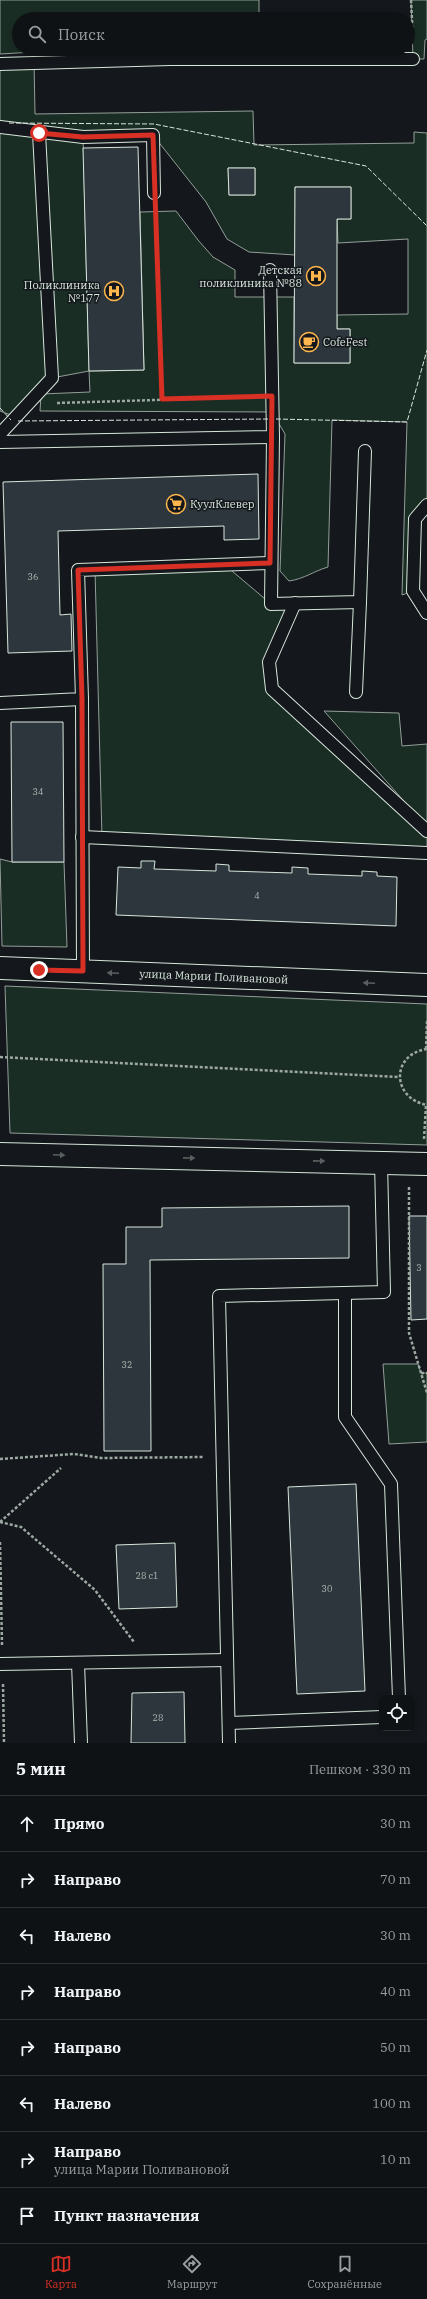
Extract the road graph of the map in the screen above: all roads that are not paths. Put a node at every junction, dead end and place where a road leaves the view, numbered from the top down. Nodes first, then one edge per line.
1 (413, 59) road end
2 (0, 64) edge
3 (0, 127) edge
4 (39, 133) junction
5 (154, 193) road end
6 (270, 270) dead end
7 (0, 434) edge
8 (273, 437) junction
9 (0, 442) edge
10 (365, 451) dead end
11 (427, 505) edge
12 (270, 563) junction
13 (360, 602) junction
14 (295, 603) junction
15 (427, 613) edge
16 (356, 692) dead end
17 (82, 699) junction
18 (0, 703) edge
19 (427, 831) edge
20 (82, 837) junction
21 (427, 853) edge
22 (0, 968) edge
23 (83, 971) junction
24 (427, 986) edge
25 (0, 1154) edge
26 (381, 1162) junction
27 (425, 1164) edge
28 (345, 1293) junction
29 (227, 1660) junction
30 (78, 1663) junction
31 (0, 1664) edge
32 (399, 1695) edge
33 (379, 1717) edge
34 (229, 1723) junction
35 (81, 1743) edge
36 (229, 1743) edge

1 - 2 lane
3 - 4 lane
4 - 5 lane
4 - 7 lane
6 - 8 lane
8 - 9 lane
8 - 12 lane
10 - 13 lane
11 - 15 lane
12 - 14 lane
12 - 17 lane
13 - 14 lane
13 - 16 lane
14 - 19 lane
17 - 18 lane
17 - 20 lane
20 - 21 lane
20 - 23 lane
22 - 23 street, улица Марии Поливановой
24 -> 23 street, улица Марии Поливановой
25 -> 26 street
26 - 27 street
26 - 28 lane
28 - 29 lane
28 - 32 lane
29 - 30 lane
29 - 34 lane
30 - 31 lane
30 - 35 lane
33 - 34 lane
34 - 36 lane

